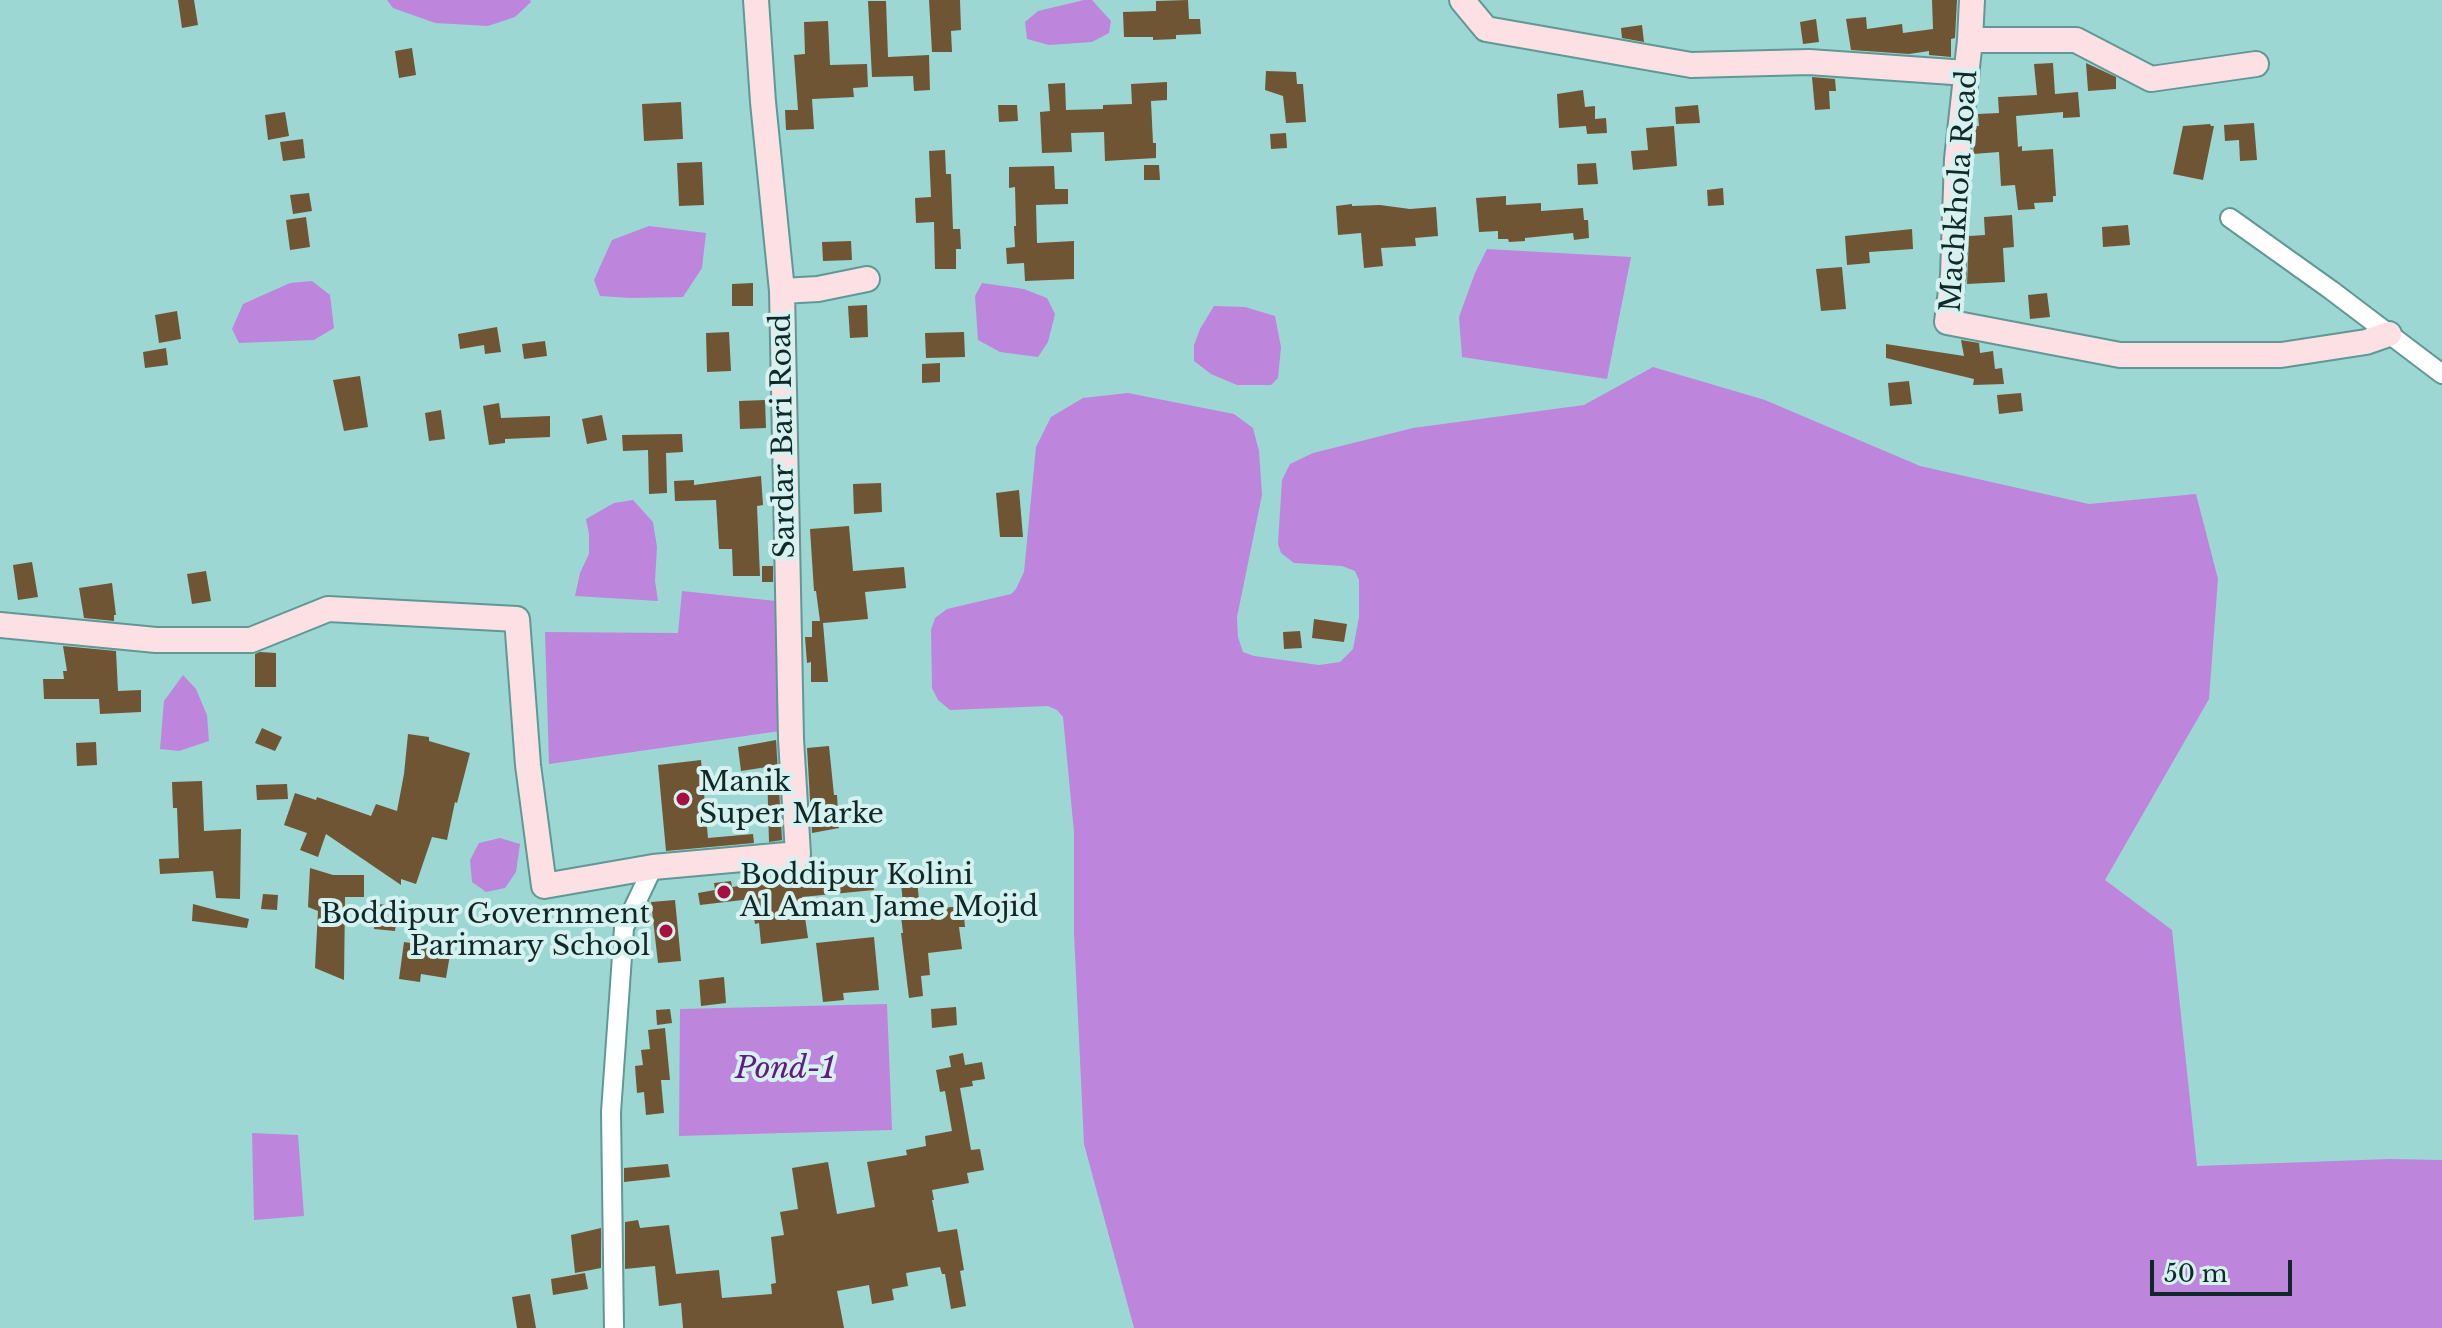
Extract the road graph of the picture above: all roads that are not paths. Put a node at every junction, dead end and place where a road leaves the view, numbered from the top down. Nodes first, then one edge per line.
1 (756, 0) edge
2 (1462, 0) edge
3 (1972, 0) edge
4 (1970, 40) junction
5 (2256, 64) dead end
6 (1967, 73) junction
7 (2230, 218) dead end
8 (867, 279) dead end
9 (782, 291) junction
10 (2389, 334) junction
11 (2442, 374) edge
12 (0, 625) edge
13 (653, 867) junction
14 (614, 1328) edge

1 - 9 main road, Sardar Bari Road
2 - 6 main road
3 - 4 main road, Machkhola Road
4 - 5 main road
4 - 6 main road, Machkhola Road
6 - 10 main road, Machkhola Road
7 - 10 street
8 - 9 main road
9 - 13 main road, Sardar Bari Road
10 - 11 street
12 - 13 main road
13 - 14 street

